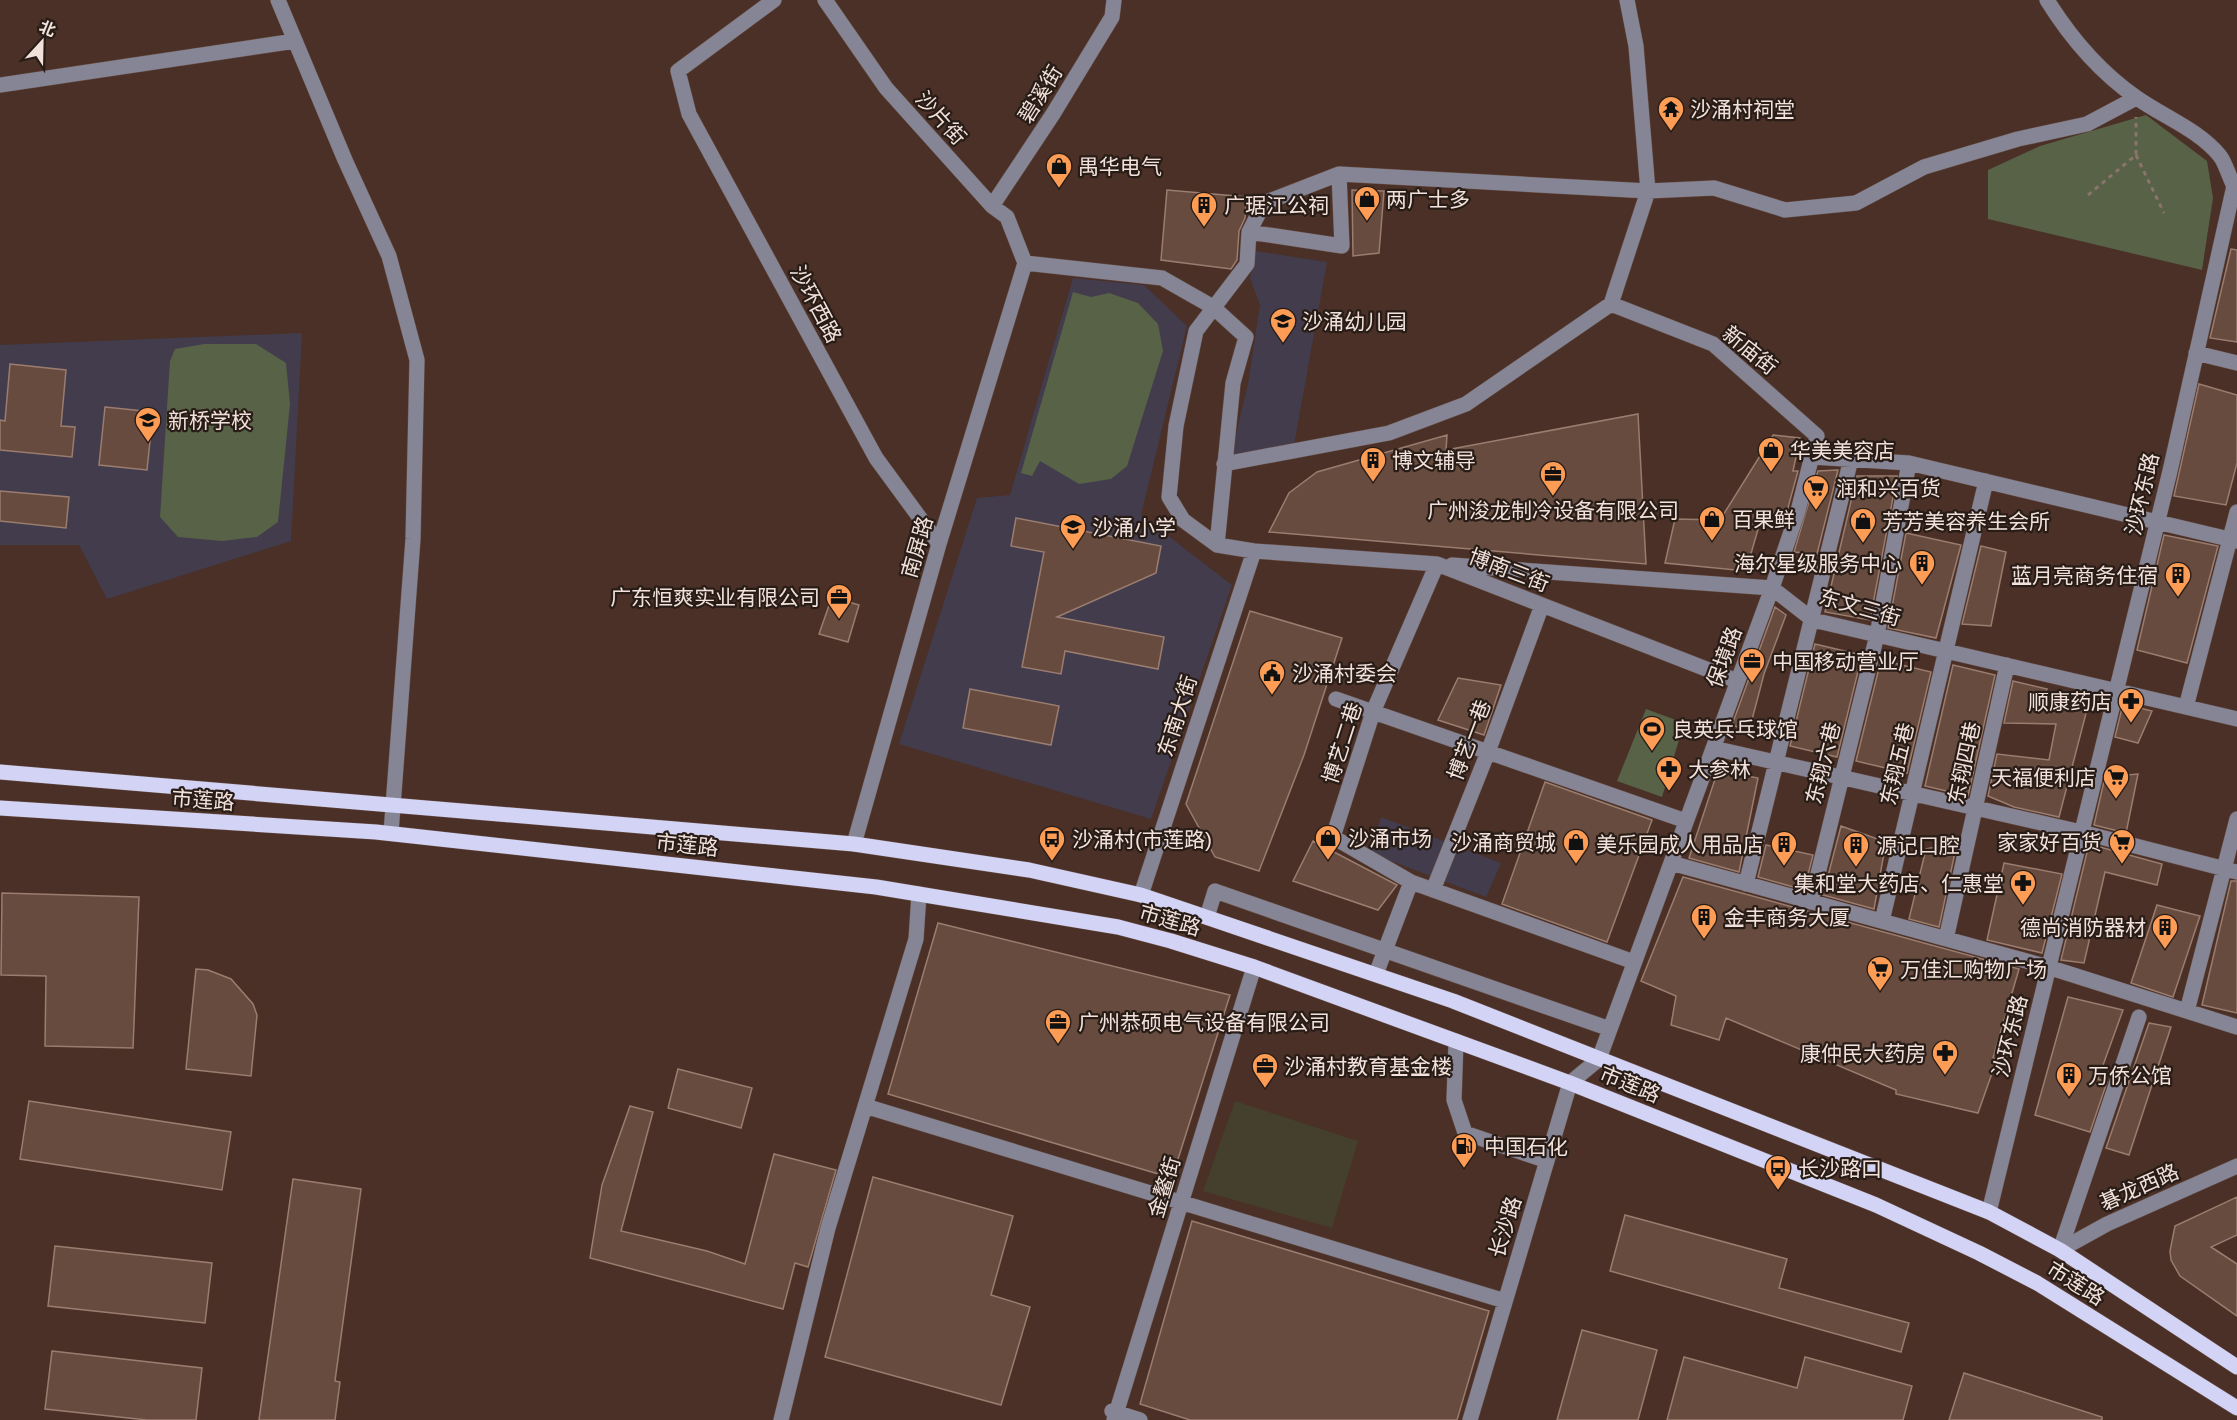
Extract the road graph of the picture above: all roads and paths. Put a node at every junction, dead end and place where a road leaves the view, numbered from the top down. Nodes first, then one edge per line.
1 (278, 0) edge
2 (774, 0) edge
3 (825, 0) edge
4 (1114, 0) edge
5 (1627, 0) edge
6 (2047, 0) edge
7 (295, 41) junction
8 (0, 85) edge
9 (2136, 98) junction
10 (2136, 155) junction
11 (1339, 174) junction
12 (2235, 186) edge
13 (1648, 191) junction
14 (2088, 195) dead end
15 (992, 206) junction
16 (2164, 213) dead end
17 (1248, 232) junction
18 (1025, 263) junction
19 (1611, 304) junction
20 (1213, 307) junction
21 (2196, 353) junction
22 (2237, 363) edge
23 (1817, 436) joint
24 (1812, 457) junction
25 (1851, 459) junction
26 (1909, 463) junction
27 (1224, 464) junction
28 (1986, 481) junction
29 (2237, 512) edge
30 (2158, 522) junction
31 (2233, 540) edge
32 (939, 544) junction
33 (1217, 545) junction
34 (1254, 551) junction
35 (1437, 564) junction
36 (1772, 588) junction
37 (1542, 604) junction
38 (1813, 620) junction
39 (1876, 635) junction
40 (1946, 651) junction
41 (2007, 666) junction
42 (1737, 681) junction
43 (2116, 691) junction
44 (1336, 699) dead end
45 (2186, 707) junction
46 (1373, 712) junction
47 (2237, 719) edge
48 (1713, 748) junction
49 (1488, 752) junction
50 (0, 772) edge
51 (395, 803) junction
52 (0, 808) edge
53 (2237, 819) edge
54 (1686, 821) junction
55 (2081, 832) junction
56 (391, 833) junction
57 (854, 844) junction
58 (1671, 863) junction
59 (2237, 872) edge
60 (1412, 882) junction
61 (1746, 884) junction
62 (1433, 890) junction
63 (918, 894) junction
64 (1141, 895) junction
65 (1811, 902) junction
66 (1207, 917) junction
67 (1882, 921) junction
68 (1946, 939) junction
69 (1629, 960) junction
70 (1254, 967) junction
71 (2048, 968) junction
72 (1376, 974) junction
73 (2187, 1011) junction
74 (2139, 1017) dead end
75 (2237, 1028) edge
76 (1610, 1029) junction
77 (1456, 1041) junction
78 (1599, 1059) junction
79 (1570, 1083) junction
80 (865, 1106) junction
81 (1547, 1161) junction
82 (2237, 1166) edge
83 (1181, 1201) junction
84 (1989, 1212) junction
85 (2060, 1250) junction
86 (1505, 1301) junction
87 (2237, 1367) edge
88 (2237, 1407) edge
89 (1113, 1415) edge
90 (781, 1420) edge
91 (1140, 1420) edge
92 (1470, 1420) edge

1 - 7 street
2 - 32 street, 沙环西路
3 - 15 street, 沙片街
4 - 15 street, 碧溪街
5 - 13 street
6 - 9 street, 沙环东路
7 - 8 street
7 - 51 street
9 - 10 path
9 - 12 street, 沙环东路
9 - 13 street
10 - 14 path
10 - 16 path
11 - 13 street
11 - 17 street
11 - 17 street
12 - 21 street, 沙环东路
13 - 19 street
15 - 18 street, 沙片街
17 - 20 street
18 - 20 street
18 - 32 street, 南屏路
19 - 23 street, 新庙街
19 - 27 street
20 - 27 street
20 - 33 street
21 - 22 street
21 - 30 street, 沙环东路
23 - 24 street, 保境路
24 - 25 street
24 - 36 street, 保境路
25 - 26 street
25 - 38 street
26 - 28 street
26 - 39 street, 东翔六巷
27 - 33 street
28 - 30 street
28 - 40 street, 东翔五巷
29 - 31 street
30 - 31 street
30 - 43 street, 沙环东路
31 - 45 street
32 - 57 street, 南屏路
33 - 34 street, 博南三街
34 - 35 street, 博南三街
34 - 64 street, 东南大街
35 - 36 street
35 - 37 street, 博南三街
35 - 46 street, 博艺二巷
36 - 38 street, 东文三街
36 - 42 street, 保境路
37 - 42 street, 博南三街
37 - 49 street, 博艺一巷
38 - 39 street, 东文三街
38 - 61 street
39 - 40 street, 东文三街
39 - 65 street, 东翔六巷
40 - 41 street, 东文三街
40 - 67 street, 东翔五巷
41 - 43 street, 东文三街
41 - 68 street, 东翔四巷
42 - 48 street, 保境路
43 - 45 street, 东文三街
43 - 55 street, 沙环东路
44 - 46 street
45 - 47 street, 东文三街
46 - 49 street
46 - 60 street, 博艺二巷
48 - 54 street, 保境路
48 - 55 street
49 - 54 street
49 - 62 street, 博艺一巷
50 - 51 main road, 市莲路
51 - 56 street
51 - 57 main road, 市莲路
52 - 56 main road, 市莲路
53 - 73 street
54 - 58 street, 保境路
55 - 59 street
55 - 71 street, 沙环东路
56 - 63 main road, 市莲路
57 - 64 main road, 市莲路
58 - 61 street
58 - 69 street, 保境路
60 - 62 street
60 - 69 street
60 - 72 street
61 - 65 street
62 - 69 street
63 - 70 main road, 市莲路
63 - 80 street
64 - 66 main road, 市莲路
65 - 67 street
66 - 72 main road, 市莲路
66 - 76 street
67 - 68 street
68 - 71 street
69 - 76 street, 保境路
70 - 77 main road, 市莲路
70 - 83 street, 金鳌街
71 - 73 street
71 - 84 street, 沙环东路
72 - 78 main road, 市莲路
73 - 75 street
74 - 85 street
76 - 78 street, 保境路
77 - 79 main road, 市莲路
77 - 81 street
78 - 79 street
78 - 84 main road, 市莲路
79 - 81 street, 长沙路
79 - 88 main road, 市莲路
80 - 83 street
80 - 90 street
81 - 86 street, 长沙路
82 - 85 street, 碁龙西路
83 - 86 street
83 - 89 street, 金鳌街
84 - 85 main road, 市莲路
85 - 87 main road, 市莲路
86 - 92 street, 长沙路
89 - 91 street

